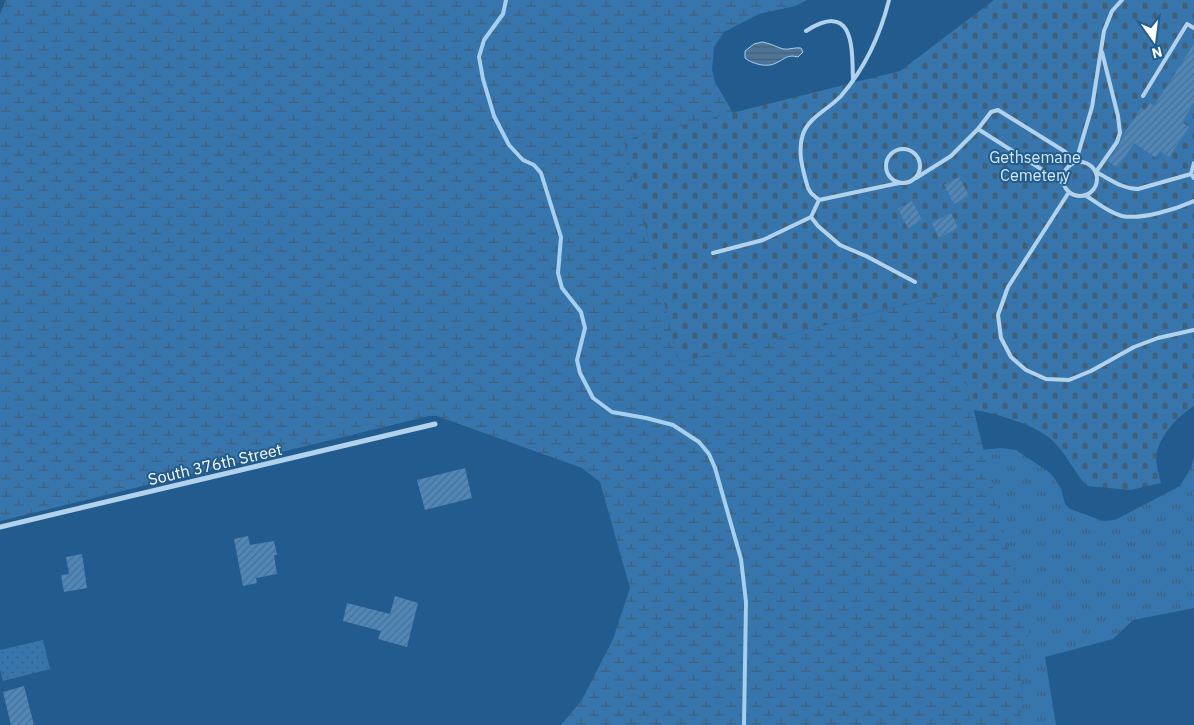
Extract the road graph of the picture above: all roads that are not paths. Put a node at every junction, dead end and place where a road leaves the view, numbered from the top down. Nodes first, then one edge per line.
1 (889, 0) edge
2 (1122, 0) edge
3 (1194, 28) edge
4 (806, 31) dead end
5 (1102, 51) junction
6 (852, 81) junction
7 (1143, 96) dead end
8 (978, 128) junction
9 (1076, 161) junction
10 (1194, 163) edge
11 (1096, 172) junction
12 (1191, 174) junction
13 (916, 178) junction
14 (1194, 178) edge
15 (899, 183) junction
16 (1063, 183) junction
17 (1069, 192) junction
18 (1085, 195) junction
19 (820, 200) junction
20 (1194, 201) edge
21 (811, 217) junction
22 (713, 253) dead end
23 (916, 282) dead end
24 (1194, 330) edge
25 (435, 424) dead end
26 (0, 527) edge

1 - 6 lane
2 - 5 lane
3 - 7 lane
4 - 6 lane
5 - 9 lane
5 - 11 lane
6 - 19 lane
8 - 9 lane
8 - 13 lane
8 - 16 lane
9 - 11 lane
9 - 16 lane
10 - 12 lane
11 - 12 lane
11 - 18 lane
12 - 14 lane
13 - 15 lane
13 - 15 lane
15 - 19 lane
16 - 17 lane
17 - 18 lane
17 - 24 lane
18 - 20 lane
19 - 21 lane
21 - 22 lane
21 - 23 lane
25 - 26 street, South 376th Street

